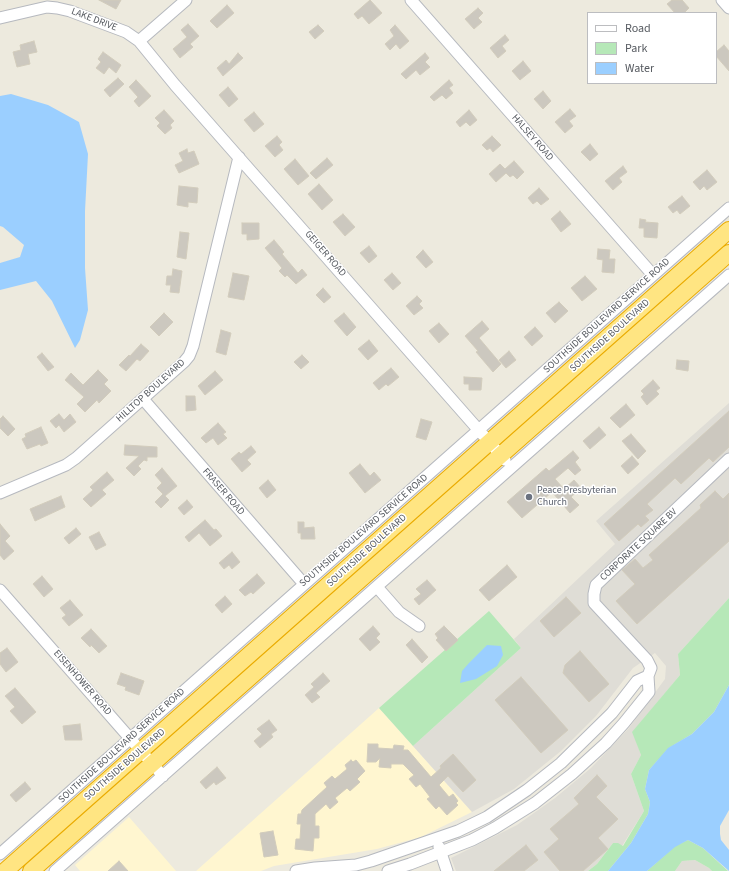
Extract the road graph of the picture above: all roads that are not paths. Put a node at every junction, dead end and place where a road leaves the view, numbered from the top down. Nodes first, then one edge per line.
1 (186, 0) edge
2 (412, 0) edge
3 (722, 0) edge
4 (729, 8) edge
5 (0, 18) edge
6 (139, 41) junction
7 (240, 157) junction
8 (729, 208) edge
9 (729, 230) edge
10 (729, 253) edge
11 (653, 275) junction
12 (729, 275) edge
13 (143, 399) junction
14 (479, 430) junction
15 (490, 442) junction
16 (501, 455) junction
17 (729, 459) edge
18 (512, 467) junction
19 (0, 493) edge
20 (304, 584) junction
21 (376, 587) junction
22 (0, 590) edge
23 (419, 626) dead end
24 (648, 676) junction
25 (130, 738) junction
26 (141, 751) junction
27 (152, 764) junction
28 (163, 776) junction
29 (527, 790) junction
30 (535, 803) junction
31 (437, 838) junction
32 (440, 853) junction
33 (0, 854) edge
34 (63, 869) edge
35 (5, 871) edge
36 (31, 871) edge
37 (296, 871) edge
38 (388, 871) edge
39 (447, 871) edge

1 - 6 street
2 - 11 street, HALSEY ROAD
3 - 4 street
5 - 6 street, LAKE DRIVE
6 - 7 street, GEIGER ROAD
7 - 13 street, HILLTOP BOULEVARD
7 - 14 street, GEIGER ROAD
8 - 11 street, SOUTHSIDE BOULEVARD SERVICE ROAD
9 - 15 highway, SOUTHSIDE BOULEVARD
10 - 16 highway, SOUTHSIDE BOULEVARD
11 - 14 street, SOUTHSIDE BOULEVARD SERVICE ROAD
12 - 18 street
13 - 19 street, HILLTOP BOULEVARD
13 - 20 street, FRASER ROAD
14 - 15 street, GEIGER ROAD
14 - 20 street, SOUTHSIDE BOULEVARD SERVICE ROAD
15 - 16 street, GEIGER ROAD
15 - 26 highway, SOUTHSIDE BOULEVARD
16 - 18 street, GEIGER ROAD
16 - 27 highway, SOUTHSIDE BOULEVARD
17 - 24 street, CORPORATE SQUARE BV
18 - 21 street
20 - 25 street, SOUTHSIDE BOULEVARD SERVICE ROAD
21 - 23 street
21 - 28 street
22 - 25 street, EISENHOWER ROAD
24 - 29 street
24 - 30 street, CORPORATE SQUARE BV
25 - 26 street, EISENHOWER ROAD
25 - 33 street, SOUTHSIDE BOULEVARD SERVICE ROAD
26 - 27 street, EISENHOWER ROAD
26 - 35 highway, SOUTHSIDE BOULEVARD
27 - 28 street, EISENHOWER ROAD
27 - 36 highway, SOUTHSIDE BOULEVARD
28 - 34 street
29 - 30 street
29 - 31 street
30 - 32 street, CORPORATE SQUARE BV
31 - 32 street
31 - 37 street
32 - 38 street, CORPORATE SQUARE BV
32 - 39 street

